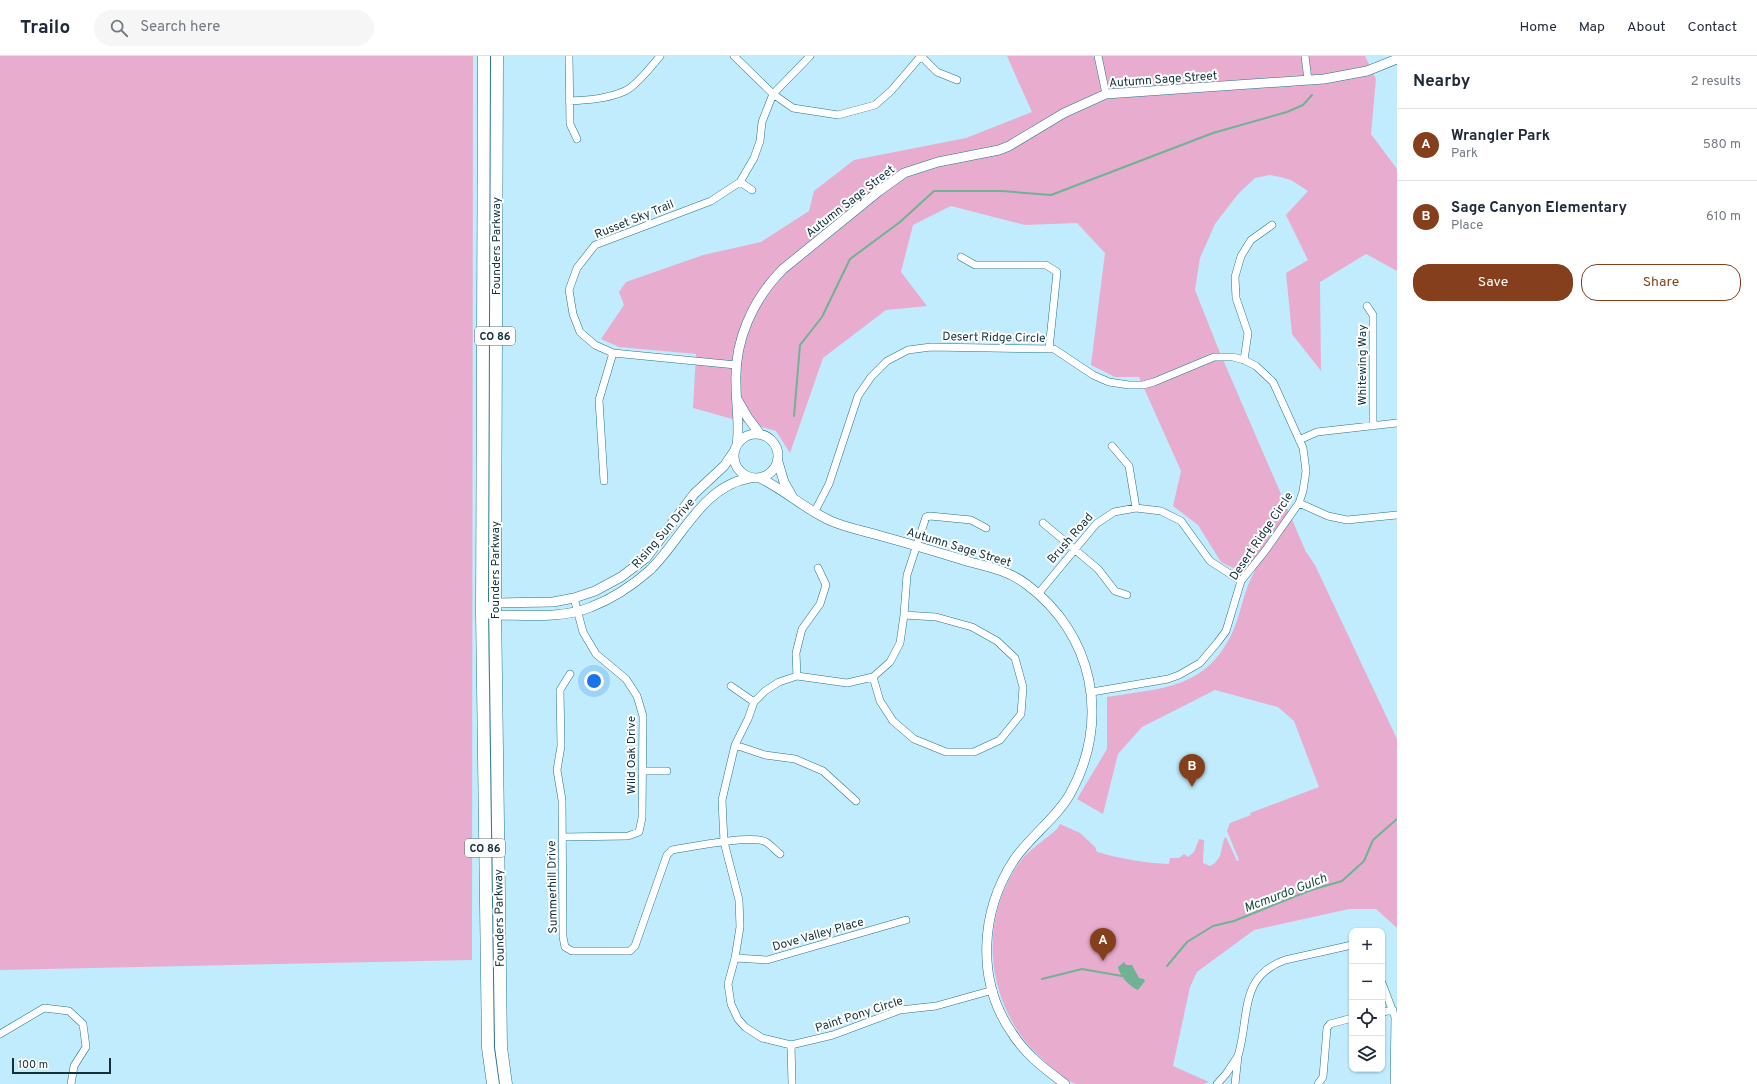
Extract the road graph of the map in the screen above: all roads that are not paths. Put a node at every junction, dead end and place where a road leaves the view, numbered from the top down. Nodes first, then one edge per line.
1 (484, 56) edge
2 (497, 56) edge
3 (569, 56) edge
4 (660, 56) edge
5 (734, 56) edge
6 (810, 56) edge
7 (921, 56) edge
8 (1098, 56) edge
9 (1305, 56) edge
10 (1397, 59) edge
11 (957, 80) dead end
12 (1308, 80) junction
13 (773, 94) junction
14 (1106, 94) junction
15 (569, 101) junction
16 (577, 139) dead end
17 (740, 182) junction
18 (752, 190) dead end
19 (1272, 225) dead end
20 (961, 257) dead end
21 (1367, 306) dead end
22 (1049, 349) junction
23 (613, 353) junction
24 (1244, 360) junction
25 (736, 366) junction
26 (736, 398) junction
27 (1397, 424) edge
28 (1373, 426) junction
29 (760, 434) junction
30 (1299, 440) junction
31 (1112, 446) dead end
32 (736, 448) junction
33 (778, 462) junction
34 (750, 478) junction
35 (760, 478) junction
36 (604, 481) dead end
37 (792, 497) junction
38 (1299, 503) junction
39 (1136, 508) junction
40 (815, 511) junction
41 (1397, 515) edge
42 (1043, 523) dead end
43 (986, 528) dead end
44 (916, 546) junction
45 (1074, 548) junction
46 (818, 568) dead end
47 (1241, 581) junction
48 (1038, 594) junction
49 (1127, 595) dead end
50 (574, 598) junction
51 (495, 603) junction
52 (577, 610) junction
53 (482, 612) junction
54 (495, 615) junction
55 (904, 615) junction
56 (570, 674) dead end
57 (797, 676) junction
58 (873, 677) junction
59 (731, 686) dead end
60 (1092, 692) junction
61 (754, 702) junction
62 (735, 745) junction
63 (642, 771) junction
64 (667, 771) dead end
65 (856, 801) dead end
66 (562, 837) junction
67 (724, 842) junction
68 (780, 854) dead end
69 (906, 920) dead end
70 (1349, 946) edge
71 (735, 958) junction
72 (993, 990) junction
73 (1385, 990) edge
74 (1393, 1010) junction
75 (1385, 1011) edge
76 (1349, 1019) edge
77 (0, 1034) edge
78 (790, 1045) junction
79 (1238, 1056) junction
80 (71, 1084) edge
81 (493, 1084) edge
82 (506, 1084) edge
83 (792, 1084) edge
84 (1065, 1084) edge
85 (1217, 1084) edge
86 (1235, 1084) edge
87 (1318, 1084) edge
88 (1394, 1084) edge

1 - 53 highway, Founders Parkway / CO 86
2 - 51 highway, Founders Parkway / CO 86
3 - 15 street
4 - 15 street
5 - 13 street
6 - 13 street
7 - 11 street
7 - 13 street
8 - 14 street
9 - 12 street
10 - 12 street, Autumn Sage Street
12 - 14 street, Autumn Sage Street
13 - 17 street, Russet Sky Trail
14 - 25 street, Autumn Sage Street
15 - 16 street
17 - 18 street
17 - 23 street, Russet Sky Trail
19 - 24 street
20 - 22 street
21 - 28 street, Whitewing Way
22 - 24 street, Desert Ridge Circle
22 - 40 street, Desert Ridge Circle
23 - 25 street, Russet Sky Trail
23 - 36 street
24 - 30 street, Desert Ridge Circle
25 - 26 street, Autumn Sage Street
26 - 29 street
26 - 32 street, Autumn Sage Street
27 - 28 street
28 - 30 street
29 - 32 street
29 - 33 street
30 - 38 street, Desert Ridge Circle
31 - 39 street
32 - 34 street
32 - 50 street, Rising Sun Drive
33 - 35 street
33 - 37 street
34 - 35 street
34 - 52 street, Rising Sun Drive
35 - 37 street, Autumn Sage Street
37 - 40 street, Autumn Sage Street
38 - 41 street
38 - 47 street, Desert Ridge Circle
39 - 45 street, Brush Road
39 - 47 street, Brush Road
40 - 44 street, Autumn Sage Street
42 - 45 street
43 - 44 street, Paint Pony Circle
44 - 48 street, Autumn Sage Street
44 - 55 street, Paint Pony Circle
45 - 48 street, Brush Road
45 - 49 street
46 - 57 street
47 - 60 street, Desert Ridge Circle
48 - 60 street, Autumn Sage Street
50 - 51 street, Rising Sun Drive
50 - 52 street, Wild Oak Drive
51 - 53 street
51 - 54 highway, Founders Parkway / CO 86
52 - 54 street, Rising Sun Drive
52 - 63 street, Wild Oak Drive
53 - 54 street, Rising Sun Drive
53 - 81 highway, Founders Parkway / CO 86
54 - 82 highway, Founders Parkway / CO 86
55 - 58 street, Paint Pony Circle
55 - 58 street
56 - 66 street, Summerhill Drive
57 - 58 street, Paint Pony Circle
57 - 61 street, Paint Pony Circle
59 - 61 street
60 - 72 street, Autumn Sage Street
61 - 62 street, Paint Pony Circle
62 - 65 street
62 - 67 street, Paint Pony Circle
63 - 64 street
63 - 66 street, Wild Oak Drive
66 - 67 street, Summerhill Drive
67 - 68 street
67 - 71 street, Paint Pony Circle
69 - 71 street, Dove Valley Place
70 - 79 street
71 - 78 street, Paint Pony Circle
72 - 78 street, Paint Pony Circle
72 - 84 street, Autumn Sage Street
73 - 74 street
74 - 75 street
74 - 88 street
76 - 87 street
77 - 80 street
78 - 83 street
79 - 85 street
79 - 86 street

